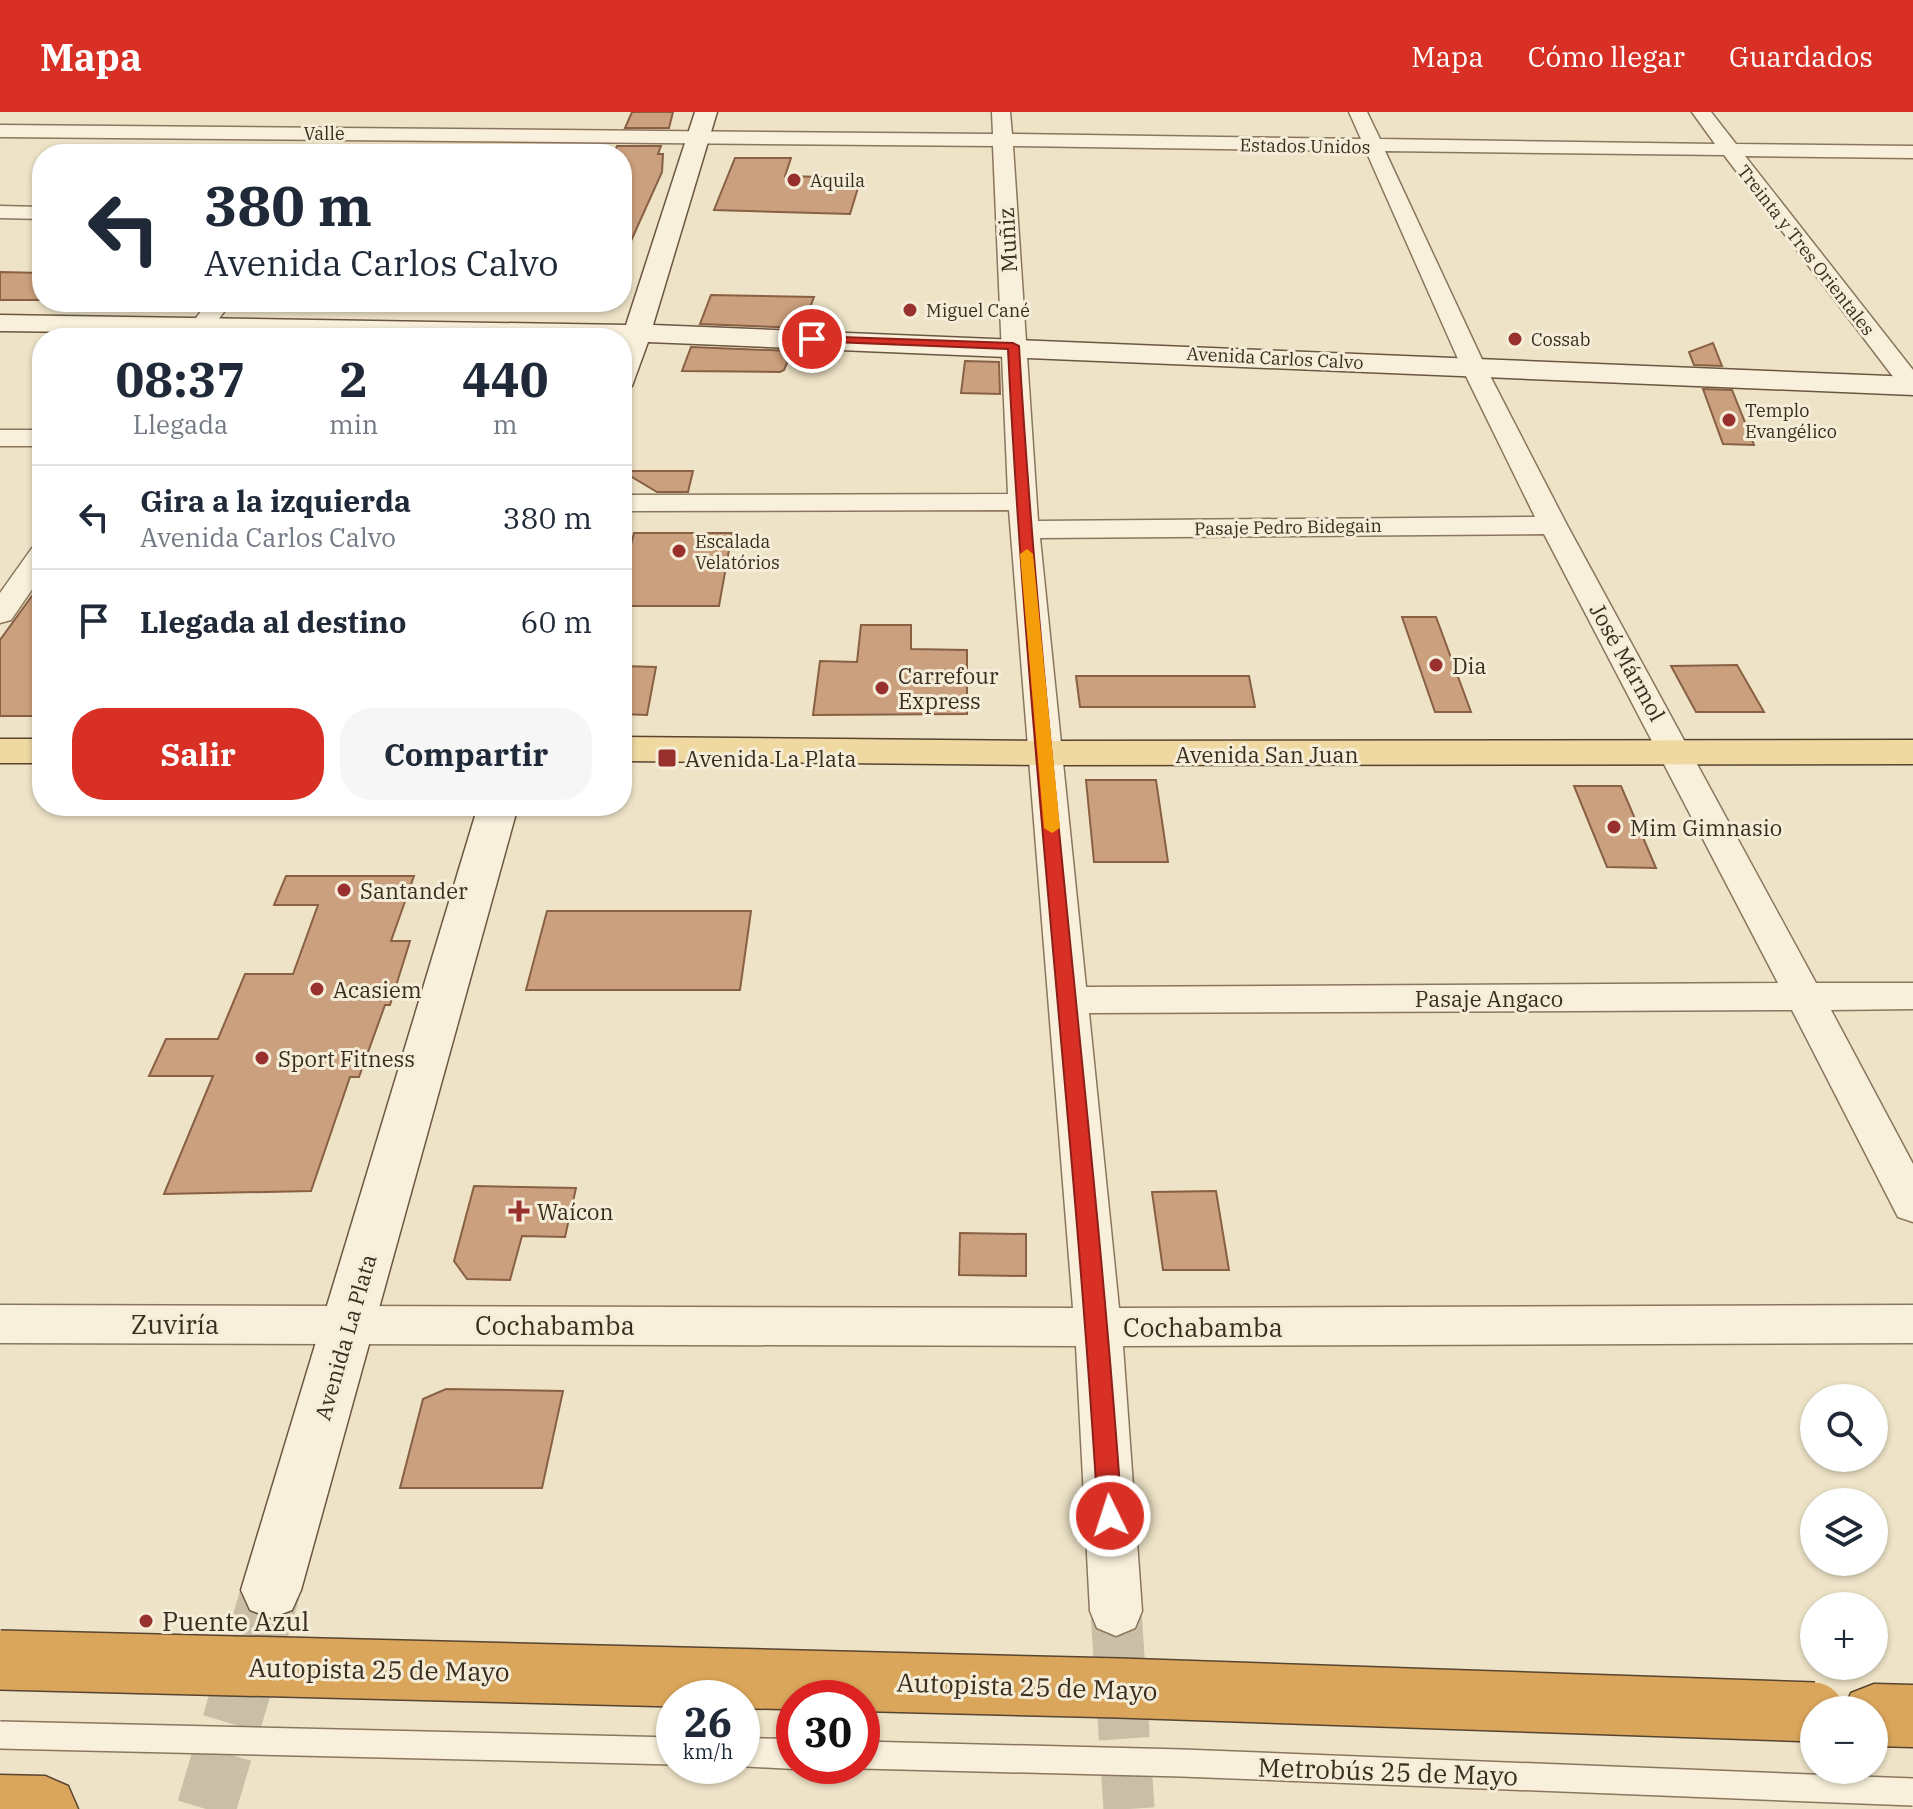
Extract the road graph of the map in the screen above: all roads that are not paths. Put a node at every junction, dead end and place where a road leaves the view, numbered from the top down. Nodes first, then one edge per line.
1 (360, 112) edge
2 (706, 112) edge
3 (1001, 112) edge
4 (1358, 112) edge
5 (1701, 112) edge
6 (0, 131) edge
7 (345, 133) junction
8 (697, 136) junction
9 (1002, 142) junction
10 (337, 144) edge
11 (1374, 146) junction
12 (1727, 150) junction
13 (1913, 152) edge
14 (0, 212) edge
15 (32, 213) edge
16 (212, 312) edge
17 (0, 323) edge
18 (109, 328) edge
19 (200, 328) edge
20 (632, 333) edge
21 (637, 333) junction
22 (1013, 346) junction
23 (632, 349) edge
24 (1474, 368) junction
25 (1808, 382) junction
26 (1913, 386) edge
27 (1913, 395) edge
28 (0, 438) edge
29 (32, 438) edge
30 (1022, 502) junction
31 (632, 503) edge
32 (1553, 525) junction
33 (1024, 530) junction
34 (32, 568) edge
35 (0, 614) edge
36 (632, 749) edge
37 (0, 751) edge
38 (32, 751) edge
39 (1913, 752) edge
40 (1046, 753) junction
41 (1677, 753) junction
42 (495, 816) edge
43 (1804, 996) junction
44 (1913, 996) edge
45 (1066, 1000) junction
46 (1913, 1205) edge
47 (0, 1324) edge
48 (349, 1324) junction
49 (1913, 1324) edge
50 (1098, 1327) junction
51 (271, 1590) tunnel mouth
52 (1116, 1611) tunnel mouth
53 (0, 1660) edge
54 (1800, 1712) edge
55 (1888, 1715) edge
56 (1913, 1716) edge
57 (0, 1735) edge
58 (656, 1751) edge
59 (880, 1755) edge
60 (1913, 1792) edge
61 (0, 1808) edge
62 (45, 1809) edge

1 - 7 street
2 - 8 main road
3 - 9 street, Muñiz
4 - 11 street, José Mármol
5 - 12 street, Treinta y Tres Orientales
6 - 7 street, Valle
7 - 8 street, Valle
7 - 10 street
8 - 9 street, Estados Unidos
8 - 21 main road
9 - 11 street, Estados Unidos
9 - 22 street, Muñiz
11 - 12 street, Estados Unidos
11 - 24 street, José Mármol
12 - 13 street, Estados Unidos
12 - 26 street, Treinta y Tres Orientales
14 - 15 street
16 - 19 street
17 - 18 main road, Avenida Carlos Calvo
20 - 21 main road, Avenida Carlos Calvo
21 - 22 main road, Avenida Carlos Calvo
21 - 23 main road
22 - 24 main road, Avenida Carlos Calvo
22 - 30 street, Muñiz
24 - 25 main road, Avenida Carlos Calvo
24 - 32 street, José Mármol
25 - 26 main road, Avenida Carlos Calvo
25 - 27 main road
28 - 29 street
30 - 31 street
30 - 33 street, Muñiz
32 - 33 street, Pasaje Pedro Bidegain
32 - 41 street, José Mármol
33 - 40 street, Muñiz
34 - 35 street
36 - 40 main road, Avenida San Juan
37 - 38 main road
39 - 41 main road, Avenida San Juan
40 - 41 main road, Avenida San Juan
40 - 45 street, Muñiz
41 - 43 street, José Mármol
42 - 48 main road, Avenida La Plata
43 - 44 street, Pasaje Angaco
43 - 45 street, Pasaje Angaco
43 - 46 street, José Mármol
45 - 50 street, Muñiz
47 - 48 street, Zuviría
48 - 50 street, Cochabamba
48 - 51 main road, Avenida La Plata
49 - 50 street, Cochabamba
50 - 52 street, Muñiz
53 - 54 highway, Autopista 25 de Mayo, bridge
55 - 56 highway
57 - 58 lane, bridge
59 - 60 lane, Metrobús 25 de Mayo, bridge
61 - 62 highway

